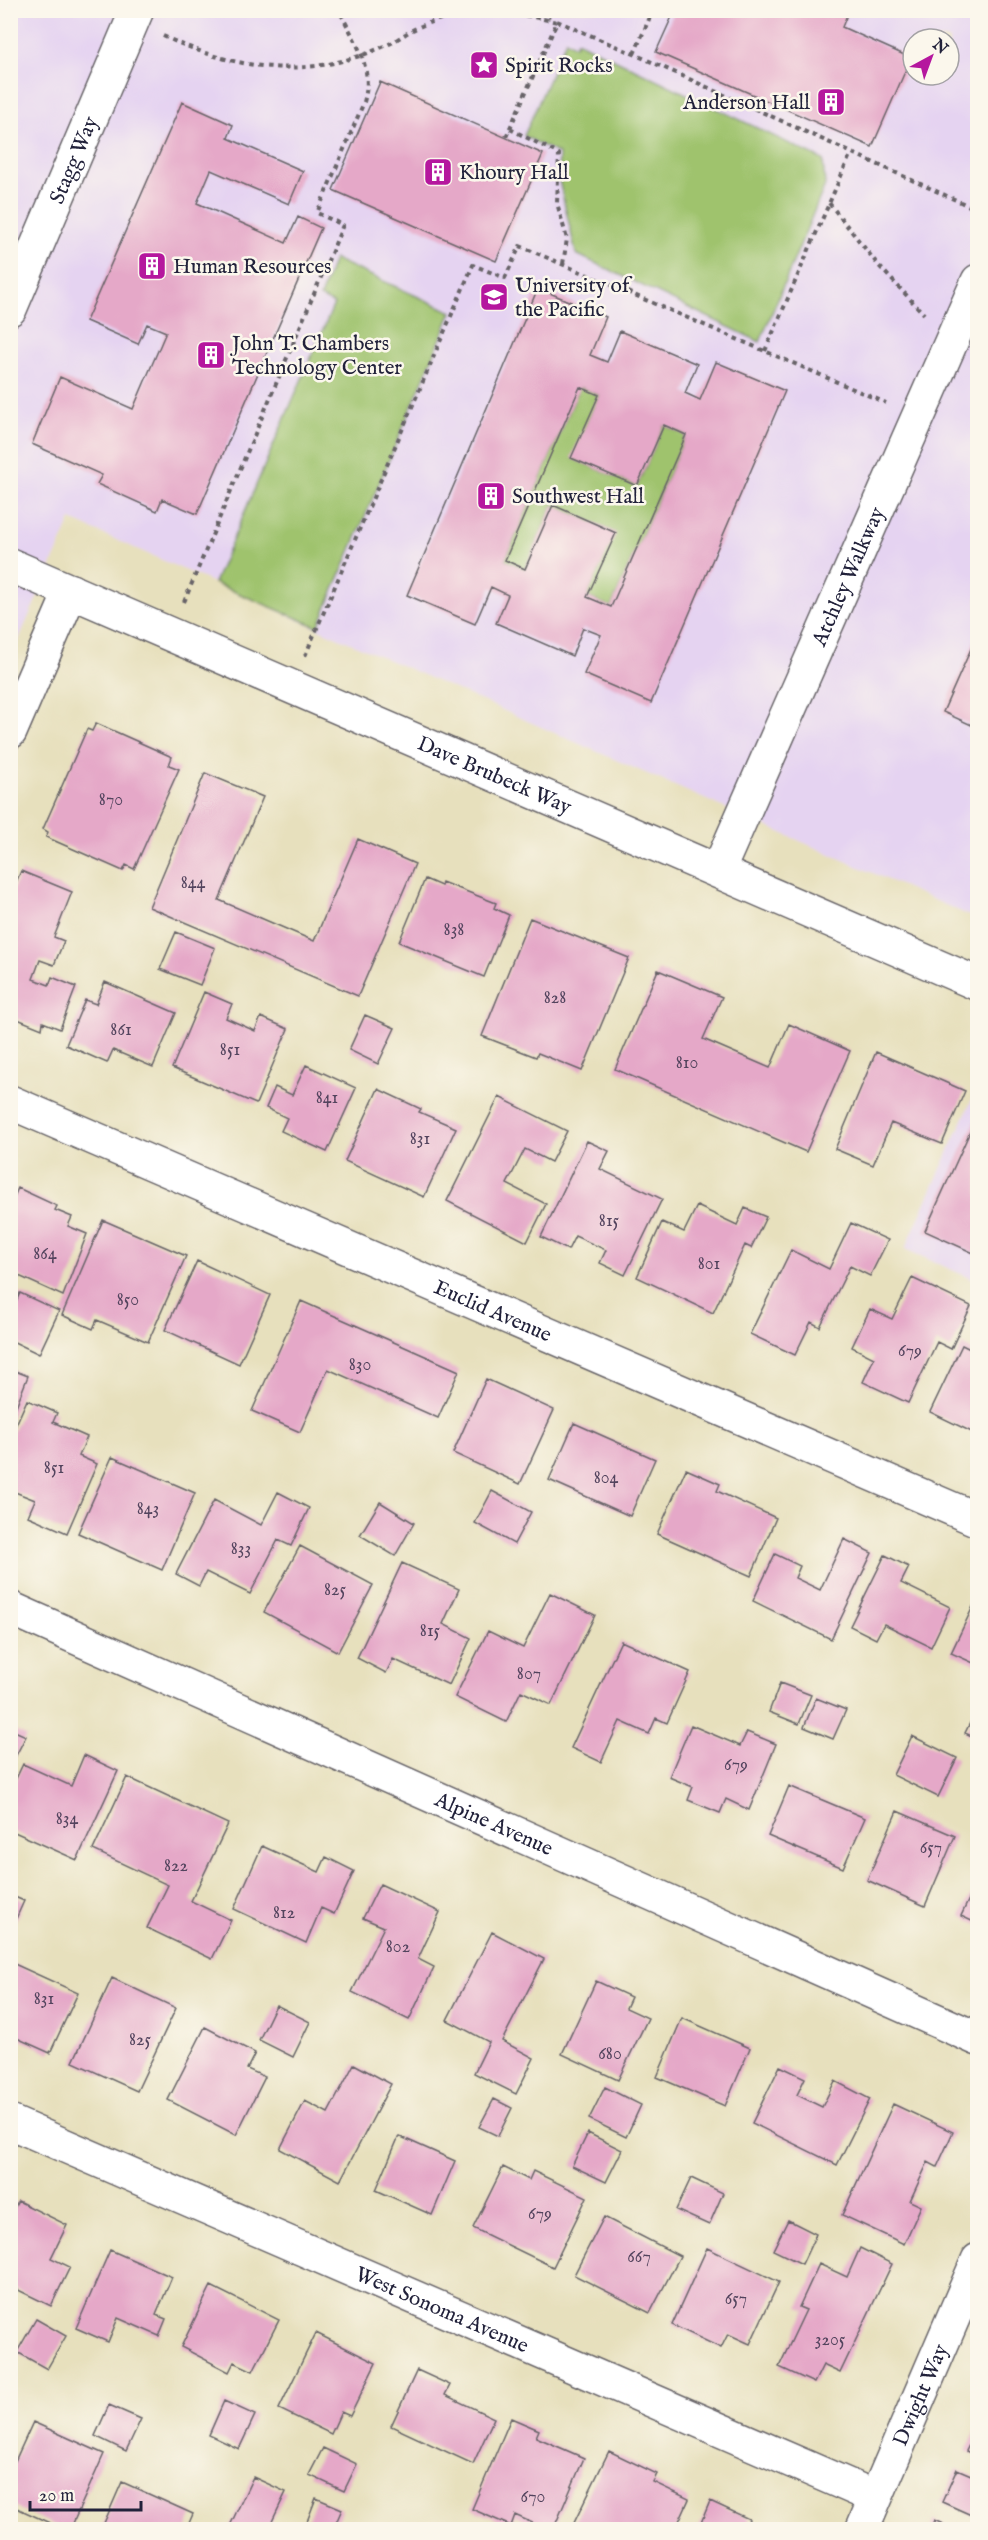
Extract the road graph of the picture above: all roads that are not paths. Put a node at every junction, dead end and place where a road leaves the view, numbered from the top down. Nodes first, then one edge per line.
1 (135, 16) edge
2 (978, 281) edge
3 (10, 309) edge
4 (10, 565) edge
5 (71, 591) junction
6 (10, 732) edge
7 (718, 871) junction
8 (978, 984) edge
9 (10, 1102) edge
10 (978, 1520) edge
11 (10, 1608) edge
12 (978, 2039) edge
13 (10, 2122) edge
14 (978, 2260) edge
15 (874, 2497) junction
16 (862, 2529) edge

1 - 3 street, Stagg Way
2 - 7 street, Atchley Walkway
4 - 5 street, Dave Brubeck Way
5 - 6 street
5 - 7 street, Dave Brubeck Way
7 - 8 street, Dave Brubeck Way
9 - 10 street, Euclid Avenue
11 - 12 street, Alpine Avenue
13 - 15 street, West Sonoma Avenue
14 - 15 street, Dwight Way
15 - 16 street, Dwight Way

